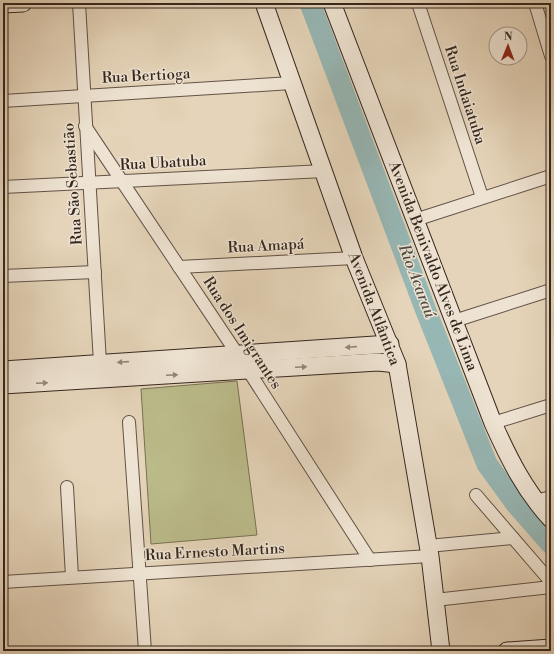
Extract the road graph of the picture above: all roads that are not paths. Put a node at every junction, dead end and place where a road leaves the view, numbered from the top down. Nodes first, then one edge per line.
1 (23, 3) edge
2 (79, 3) edge
3 (264, 3) edge
4 (332, 3) edge
5 (418, 3) edge
6 (535, 3) edge
7 (3, 4) edge
8 (551, 56) edge
9 (292, 83) junction
10 (83, 96) junction
11 (3, 100) edge
12 (85, 126) junction
13 (324, 171) junction
14 (551, 176) edge
15 (122, 181) junction
16 (89, 183) junction
17 (3, 187) edge
18 (482, 197) junction
19 (416, 220) junction
20 (354, 258) junction
21 (179, 267) junction
22 (95, 272) junction
23 (3, 276) edge
24 (551, 290) edge
25 (454, 321) junction
26 (390, 344) junction
27 (238, 354) junction
28 (100, 363) junction
29 (398, 364) junction
30 (3, 370) edge
31 (248, 370) junction
32 (3, 385) edge
33 (551, 405) edge
34 (129, 422) dead end
35 (493, 423) junction
36 (67, 487) dead end
37 (476, 495) dead end
38 (551, 497) edge
39 (535, 501) junction
40 (551, 520) edge
41 (513, 538) junction
42 (429, 551) junction
43 (370, 560) junction
44 (140, 573) junction
45 (72, 577) junction
46 (3, 582) edge
47 (551, 582) edge
48 (551, 587) edge
49 (435, 600) junction
50 (551, 648) edge
51 (145, 651) edge
52 (441, 651) edge
53 (507, 651) edge

1 - 7 street
2 - 10 street, Rua São Sebastião
3 - 9 street, Avenida Atlântica
4 - 19 street, Avenida Benivaldo Alves de Lima
5 - 18 street, Rua Indaiatuba
6 - 8 street
9 - 10 street, Rua Bertioga
9 - 13 street, Avenida Atlântica
10 - 11 street, Rua Bertioga
10 - 12 street, Rua São Sebastião
12 - 15 street, Rua dos Imigrantes
12 - 16 street, Rua São Sebastião
13 - 15 street, Rua Ubatuba
13 - 20 street, Avenida Atlântica
14 - 18 street
15 - 16 street, Rua Ubatuba
15 - 21 street, Rua dos Imigrantes
16 - 17 street, Rua Ubatuba
16 - 22 street, Rua São Sebastião
18 - 19 street
19 - 25 street, Avenida Benivaldo Alves de Lima
20 - 21 street, Rua Amapá
20 - 26 street, Avenida Atlântica
21 - 27 street, Rua dos Imigrantes
22 - 23 street
22 - 28 street, Rua São Sebastião
24 - 25 street
25 - 35 street, Avenida Benivaldo Alves de Lima
26 -> 27 street
26 - 29 street, Avenida Atlântica
27 -> 28 street
27 - 31 street, Rua dos Imigrantes
28 - 30 street
31 -> 29 street
29 - 42 street, Avenida Atlântica
32 -> 31 street
31 - 43 street, Rua dos Imigrantes
33 - 35 street
34 - 44 street
35 - 39 street, Avenida Benivaldo Alves de Lima
36 - 45 street
37 - 41 street
38 - 39 street
39 - 40 street, Avenida Benivaldo Alves de Lima
41 - 42 street, Rua Ernesto Martins
41 - 47 street
42 - 43 street, Rua Ernesto Martins
42 - 49 street, Avenida Atlântica
43 - 44 street, Rua Ernesto Martins
44 - 45 street, Rua Ernesto Martins
44 - 51 street
45 - 46 street, Rua Ernesto Martins
48 - 49 street
49 - 52 street, Avenida Atlântica
50 - 53 street

